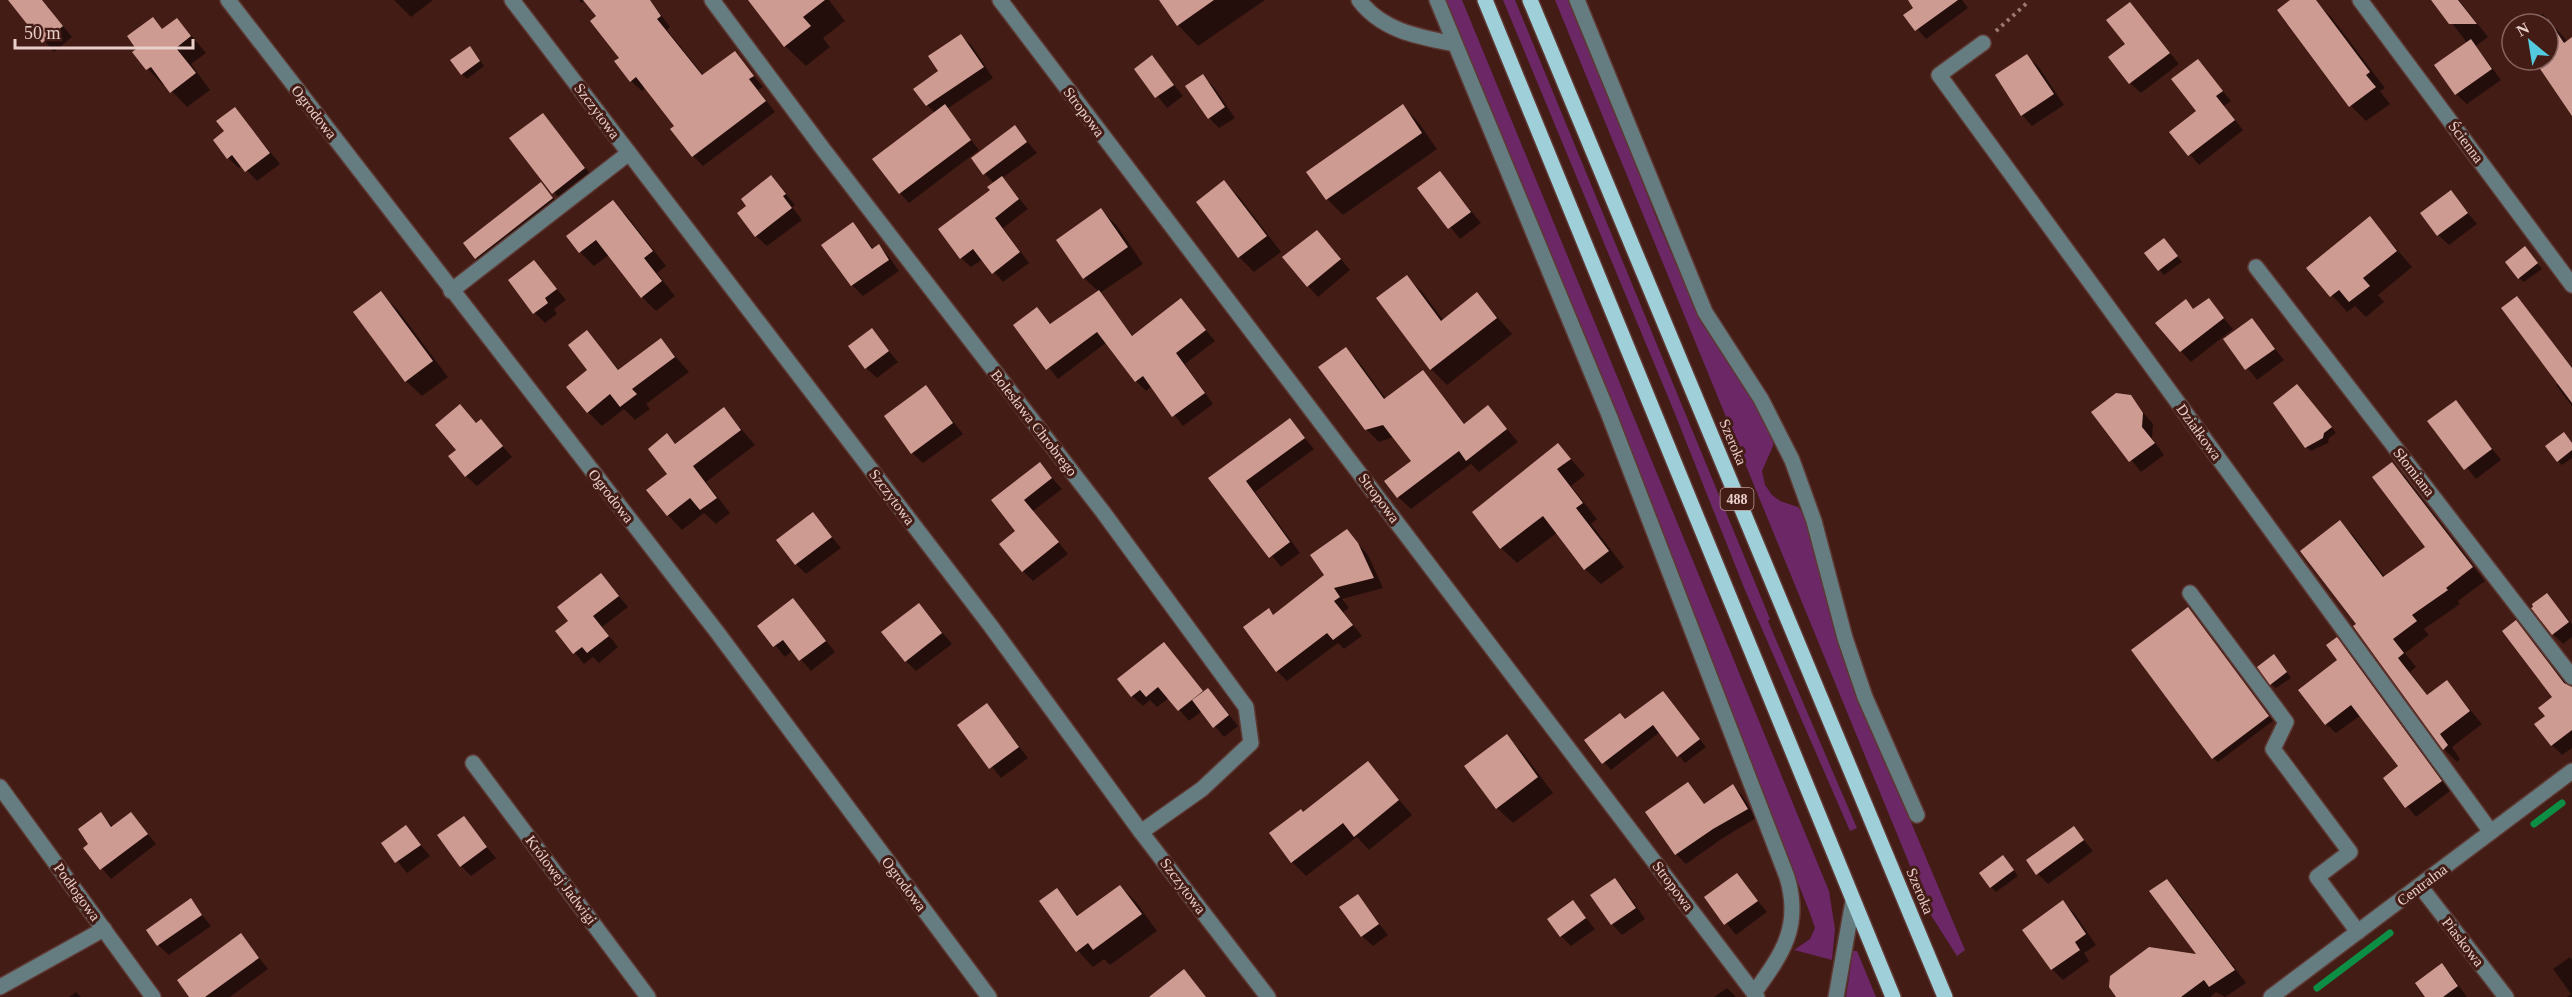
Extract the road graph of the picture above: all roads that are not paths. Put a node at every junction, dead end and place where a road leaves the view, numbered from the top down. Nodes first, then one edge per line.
1 (228, 0) edge
2 (512, 0) edge
3 (712, 0) edge
4 (1000, 0) edge
5 (1359, 0) edge
6 (1437, 0) edge
7 (1485, 0) edge
8 (1530, 0) edge
9 (1577, 0) edge
10 (2360, 0) edge
11 (1983, 43) road end
12 (1455, 44) junction
13 (629, 153) junction
14 (2256, 267) dead end
15 (2572, 285) edge
16 (451, 291) junction
17 (2190, 594) dead end
18 (2572, 677) edge
19 (473, 763) dead end
20 (2572, 771) edge
21 (0, 787) edge
22 (1917, 815) dead end
23 (1141, 831) junction
24 (2491, 832) junction
25 (2420, 886) junction
26 (1853, 901) junction
27 (104, 929) junction
28 (2358, 932) junction
29 (0, 987) edge
30 (1755, 995) edge
31 (153, 997) edge
32 (648, 997) edge
33 (989, 997) edge
34 (1268, 997) edge
35 (1836, 997) edge
36 (1893, 997) edge
37 (1945, 997) edge
38 (2271, 997) edge
39 (2506, 997) edge

1 - 16 street, Ogrodowa
2 - 13 street, Szczytowa
3 - 23 street, Bolesława Chrobrego
4 - 30 street, Stropowa
5 - 12 street
6 - 12 street
7 - 26 main road
8 - 37 main road, Szeroka / 488
9 - 22 street
10 - 15 street, Ścienna
11 - 24 street, Działkowa
12 - 30 street
13 - 16 street
13 - 23 street, Szczytowa
14 - 18 street, Słomiana
16 - 33 street, Ogrodowa
17 - 28 street
19 - 32 street, Królowej Jadwigi
20 - 24 street, Centralna
21 - 27 street, Podłogowa
23 - 34 street, Szczytowa
24 - 25 street, Centralna
25 - 28 street, Centralna
25 - 39 street, Piaskowa
26 - 35 street
26 - 36 main road
27 - 29 street
27 - 31 street, Podłogowa
28 - 38 street, Centralna

